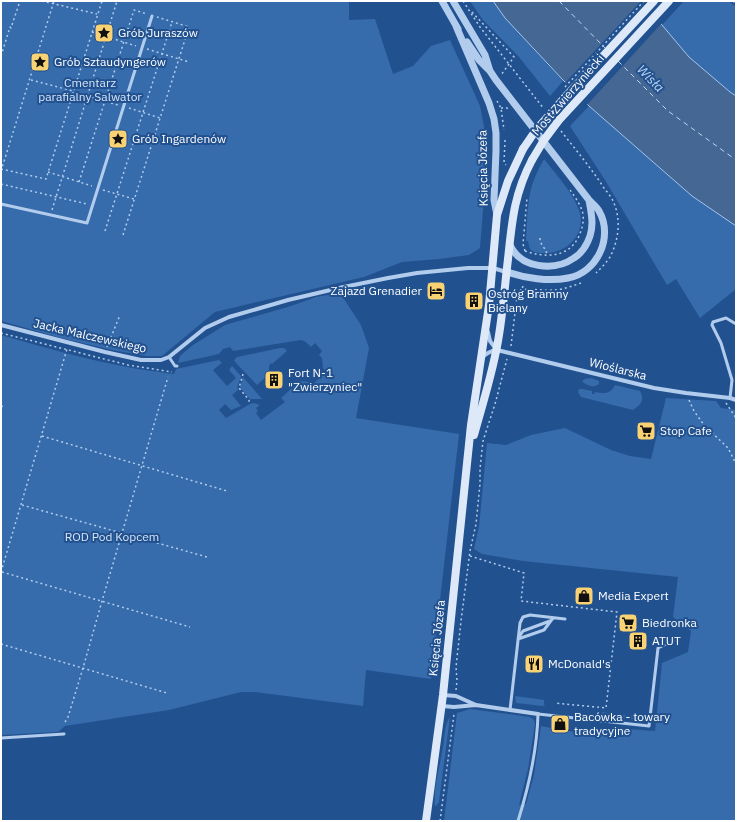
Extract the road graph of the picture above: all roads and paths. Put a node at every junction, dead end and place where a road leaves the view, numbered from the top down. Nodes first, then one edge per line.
1 (20, 1) edge
2 (42, 1) edge
3 (102, 1) edge
4 (117, 1) edge
5 (442, 1) edge
6 (453, 1) edge
7 (463, 1) edge
8 (644, 1) edge
9 (654, 1) edge
10 (670, 1) edge
11 (733, 1) edge
12 (53, 2) edge
13 (736, 4) edge
14 (469, 10) junction
15 (98, 14) junction
16 (152, 16) junction
17 (172, 22) junction
18 (456, 26) junction
19 (480, 27) dead end
20 (1, 56) edge
21 (490, 71) junction
22 (500, 76) dead end
23 (30, 80) junction
24 (563, 89) dead end
25 (73, 91) junction
26 (547, 106) dead end
27 (501, 108) dead end
28 (542, 112) dead end
29 (512, 114) dead end
30 (1, 170) edge
31 (48, 172) junction
32 (62, 177) junction
33 (79, 182) junction
34 (1, 184) edge
35 (568, 186) dead end
36 (98, 188) junction
37 (117, 194) junction
38 (527, 194) dead end
39 (55, 197) junction
40 (134, 200) junction
41 (589, 200) junction
42 (1, 204) edge
43 (92, 206) junction
44 (497, 215) junction
45 (50, 216) junction
46 (105, 231) dead end
47 (123, 235) dead end
48 (540, 238) dead end
49 (510, 245) junction
50 (525, 251) junction
51 (547, 255) junction
52 (525, 256) dead end
53 (493, 268) junction
54 (507, 272) junction
55 (524, 285) dead end
56 (120, 315) dead end
57 (486, 324) junction
58 (736, 324) edge
59 (1, 325) edge
60 (1, 333) edge
61 (511, 349) dead end
62 (497, 350) junction
63 (66, 352) dead end
64 (105, 352) junction
65 (169, 356) junction
66 (507, 359) dead end
67 (480, 362) junction
68 (177, 366) dead end
69 (172, 372) dead end
70 (243, 374) dead end
71 (168, 377) dead end
72 (686, 393) junction
73 (722, 397) junction
74 (730, 398) junction
75 (736, 400) edge
76 (249, 402) dead end
77 (1, 406) edge
78 (5, 407) dead end
79 (736, 418) edge
80 (42, 436) junction
81 (468, 457) junction
82 (736, 464) edge
83 (143, 466) junction
84 (226, 491) dead end
85 (21, 505) junction
86 (123, 533) junction
87 (470, 556) junction
88 (207, 557) dead end
89 (1, 572) edge
90 (102, 601) junction
91 (565, 619) dead end
92 (552, 620) junction
93 (190, 627) dead end
94 (518, 640) junction
95 (674, 640) dead end
96 (1, 644) edge
97 (83, 668) junction
98 (456, 692) dead end
99 (167, 693) dead end
100 (443, 695) junction
101 (555, 703) dead end
102 (476, 705) junction
103 (442, 706) junction
104 (510, 710) junction
105 (454, 714) dead end
106 (538, 714) junction
107 (65, 722) dead end
108 (64, 734) dead end
109 (1, 738) edge
110 (426, 821) edge
111 (440, 821) edge
112 (518, 821) edge

1 - 20 path
2 - 12 path
3 - 15 path
4 - 32 path
5 - 18 street, Księcia Józefa
6 - 21 street, Księcia Józefa
7 - 14 path
8 - 24 path, bridge
9 - 44 main road, Most Zwierzyniecki, bridge
10 - 49 main road, Most Zwierzyniecki, bridge
11 - 13 path
12 - 15 path
12 - 23 path
14 - 19 path
14 - 22 path
15 - 25 path
16 - 17 path
16 - 33 path
16 - 36 lane
17 - 37 path
17 - 40 path
18 - 21 street, Księcia Józefa
18 - 44 street, Księcia Józefa
21 - 41 street, Księcia Józefa
23 - 25 path
23 - 30 path
25 - 31 path
26 - 28 path
27 - 29 path
30 - 31 path
31 - 32 path
32 - 33 path
32 - 39 path
33 - 36 path
34 - 39 path
35 - 51 path
36 - 37 path
36 - 43 lane
37 - 40 path
37 - 46 path
38 - 50 path
39 - 43 path
39 - 45 path
40 - 47 path
41 - 49 street, Księcia Józefa
41 - 54 street, Księcia Józefa
42 - 45 lane
43 - 45 lane
44 - 53 main road, Księcia Józefa
48 - 51 path
49 - 54 main road, Księcia Józefa
50 - 51 path
50 - 52 path
53 - 54 street, Księcia Józefa
53 - 57 main road, Księcia Józefa
53 - 65 street, Jacka Malczewskiego
54 - 62 main road, Księcia Józefa
55 - 61 path
56 - 64 path
57 - 62 street
57 - 67 main road, Księcia Józefa
58 - 74 lane
59 - 64 street, Jacka Malczewskiego
60 - 69 path
62 - 67 street
62 - 72 street, Wioślarska
62 - 81 main road, Księcia Józefa
63 - 80 path
64 - 65 street, Jacka Malczewskiego
65 - 68 lane
66 - 87 path
67 - 81 main road, Księcia Józefa
70 - 76 path
71 - 83 path
72 - 73 street, Wioślarska
72 - 82 path
73 - 74 street, Wioślarska
73 - 79 path
74 - 75 street, Wioślarska
77 - 78 path
80 - 83 path
80 - 85 path
81 - 100 main road, Księcia Józefa
83 - 84 path
83 - 86 path
85 - 86 path
85 - 89 path
86 - 88 path
86 - 90 path
87 - 98 path
87 - 101 path
89 - 90 path
90 - 93 path
90 - 97 path
91 - 92 lane
92 - 94 lane
92 - 94 lane
92 - 94 lane
94 - 104 lane
95 - 106 lane
96 - 97 path
97 - 99 path
97 - 107 path
100 - 102 street
100 - 103 main road, Księcia Józefa
102 - 103 street
102 - 104 street
103 - 110 main road, Księcia Józefa
104 - 106 street
105 - 111 path
106 - 112 lane
108 - 109 lane

